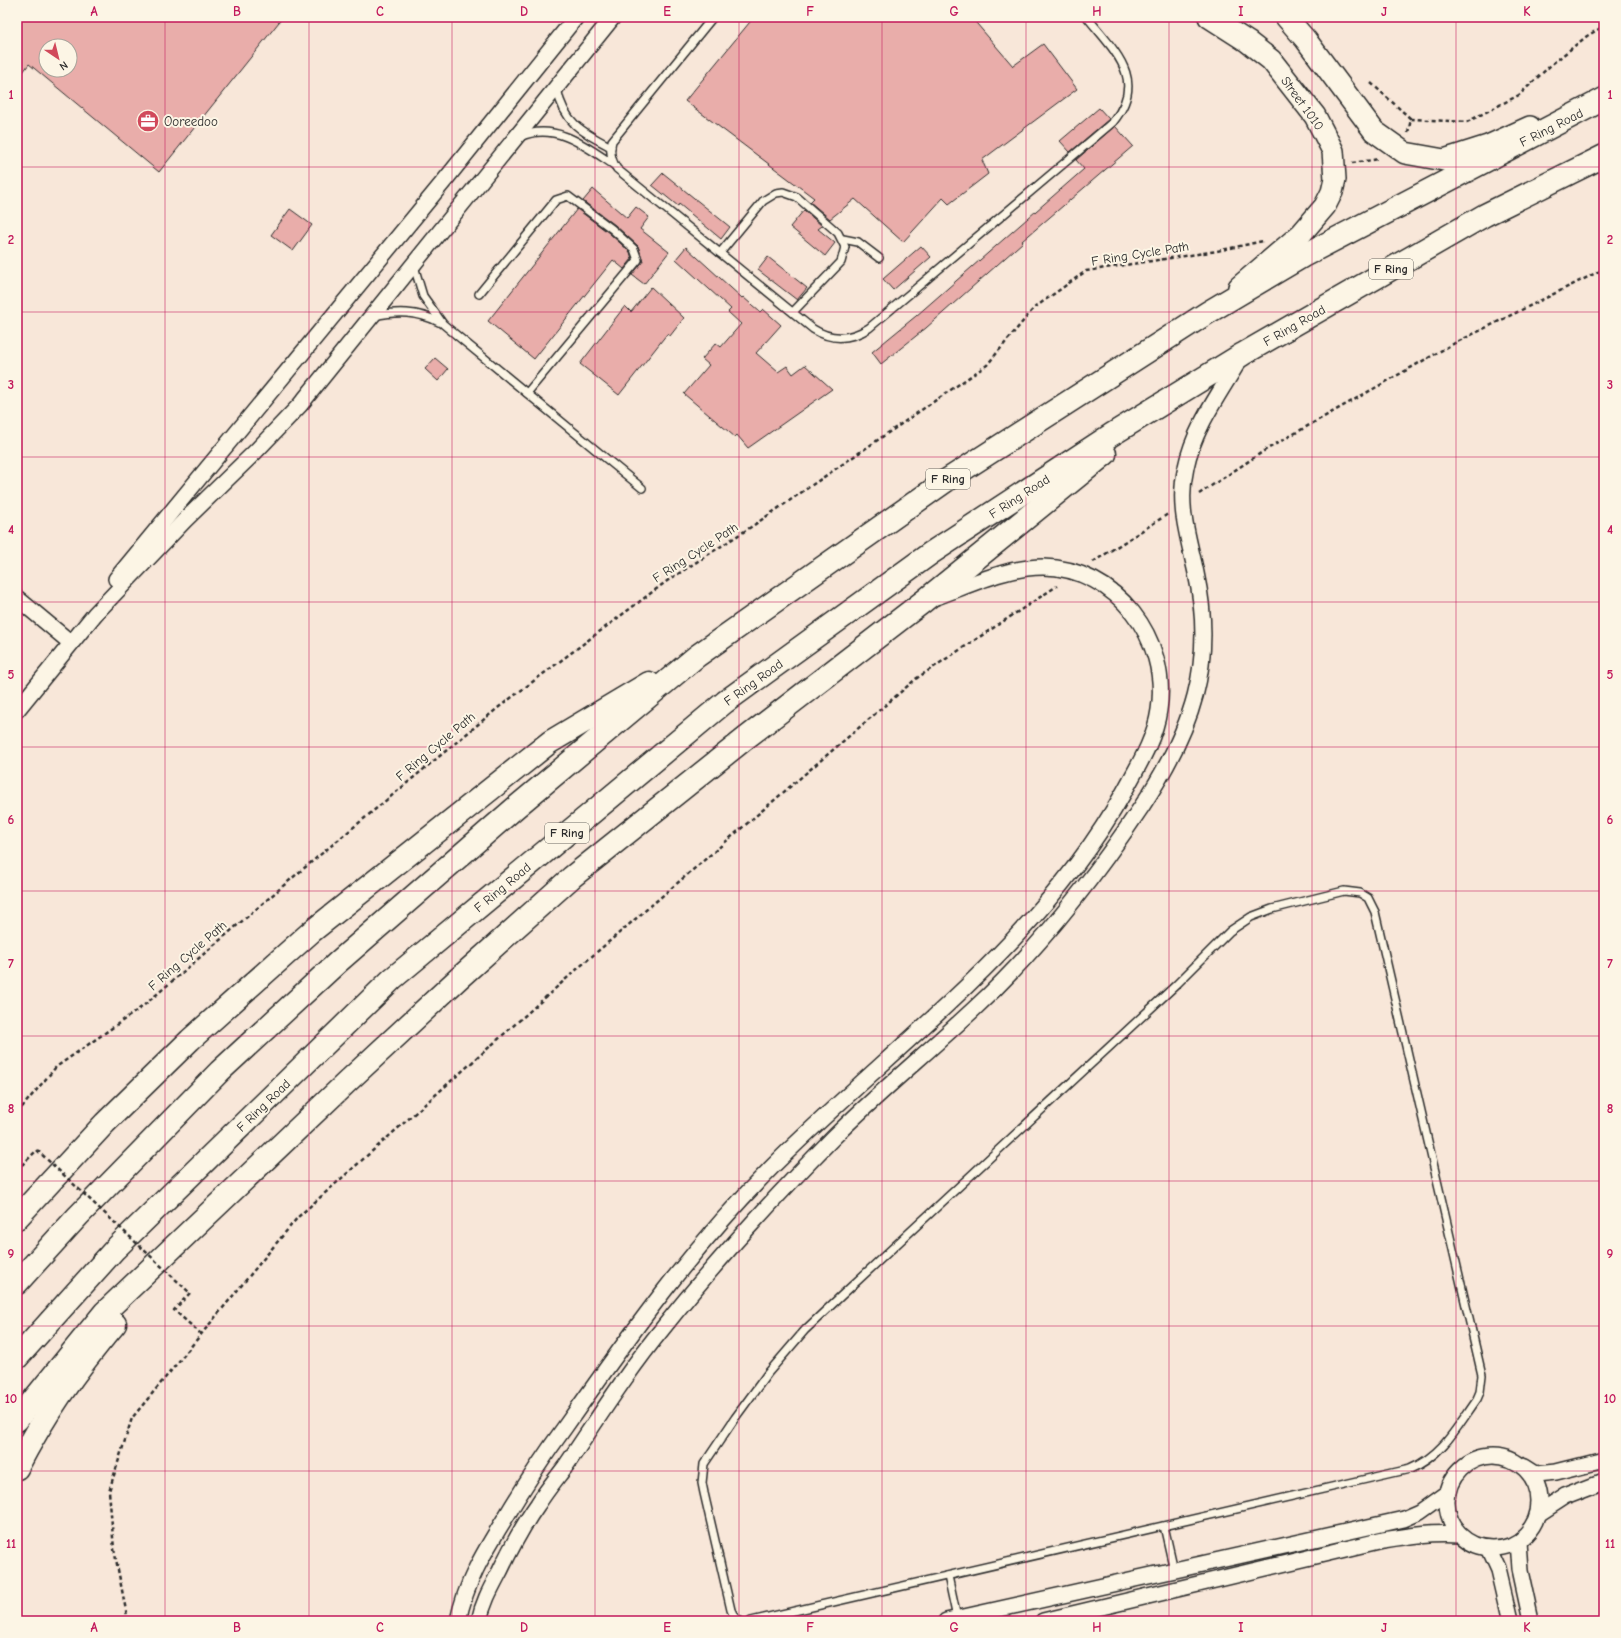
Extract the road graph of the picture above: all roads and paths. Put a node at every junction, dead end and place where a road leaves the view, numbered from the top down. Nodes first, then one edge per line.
1 (576, 17) edge
2 (613, 17) edge
3 (713, 17) edge
4 (1087, 17) edge
5 (1209, 17) edge
6 (1286, 17) edge
7 (1604, 26) edge
8 (1371, 83) dead end
9 (556, 87) junction
10 (1604, 95) edge
11 (1604, 100) edge
12 (1411, 119) junction
13 (514, 139) junction
14 (611, 147) junction
15 (1405, 153) junction
16 (1604, 156) edge
17 (1333, 165) junction
18 (615, 166) junction
19 (843, 239) junction
20 (1266, 240) dead end
21 (720, 253) junction
22 (879, 258) dead end
23 (414, 263) junction
24 (1604, 269) edge
25 (478, 294) dead end
26 (793, 312) junction
27 (1207, 313) junction
28 (371, 316) junction
29 (443, 324) junction
30 (1243, 354) junction
31 (1184, 390) junction
32 (527, 393) junction
33 (642, 488) dead end
34 (1182, 505) junction
35 (1077, 572) junction
36 (17, 598) edge
37 (924, 601) junction
38 (95, 614) junction
39 (71, 643) junction
40 (697, 656) junction
41 (17, 710) edge
42 (1122, 794) junction
43 (1142, 805) junction
44 (17, 1113) edge
45 (17, 1166) edge
46 (209, 1215) junction
47 (17, 1218) edge
48 (17, 1283) edge
49 (201, 1334) junction
50 (17, 1358) edge
51 (17, 1420) edge
52 (1604, 1460) edge
53 (1519, 1464) junction
54 (17, 1468) edge
55 (1604, 1482) edge
56 (1448, 1492) junction
57 (1539, 1513) junction
58 (1164, 1526) junction
59 (1459, 1534) junction
60 (1518, 1542) junction
61 (1488, 1548) junction
62 (1174, 1570) junction
63 (948, 1576) junction
64 (1001, 1615) edge
65 (977, 1618) edge
66 (951, 1620) edge
67 (128, 1621) edge
68 (458, 1621) edge
69 (479, 1621) edge
70 (740, 1621) edge
71 (750, 1621) edge
72 (1043, 1621) edge
73 (1510, 1621) edge
74 (1531, 1621) edge

1 - 38 street
2 - 9 street
3 - 14 lane
4 - 26 lane
5 - 17 street, Street 1010
6 - 15 street
7 - 12 path
8 - 12 path
9 - 13 street
9 - 14 lane
10 - 15 street
11 - 27 highway, F Ring Road / F Ring
12 - 15 path
13 - 18 lane
13 - 23 street
14 - 18 lane
15 - 17 path
16 - 30 highway, F Ring Road / F Ring
17 - 27 street, Street 1010
18 - 21 lane
19 - 21 lane
19 - 22 lane
19 - 26 lane
20 - 44 path, F Ring Cycle Path
21 - 26 lane
23 - 28 street
23 - 29 lane
24 - 34 path
25 - 32 lane
27 - 40 highway, F Ring Road / F Ring
28 - 29 lane
28 - 38 street
29 - 32 lane
30 - 31 highway, F Ring Road / F Ring
30 - 34 street
31 - 37 highway
31 - 50 highway, F Ring Road / F Ring
32 - 33 lane
34 - 35 path
34 - 43 street
35 - 37 street
35 - 42 street
35 - 49 path
36 - 39 street
37 - 46 highway
38 - 39 street
39 - 41 street
40 - 47 highway
40 - 48 highway, F Ring Road / F Ring
42 - 43 street
42 - 68 street
43 - 69 street
45 - 49 path, bridge
46 - 51 highway
46 - 54 highway
49 - 67 path
52 - 53 street
53 - 56 street
53 - 57 street
55 - 57 street
56 - 59 street
56 - 62 street
57 - 60 street
58 - 62 lane
58 - 63 lane
58 - 70 lane
59 - 61 street
59 - 72 street
60 - 61 street
60 - 74 street
61 - 73 street
62 - 64 street
63 - 66 lane
63 - 71 lane
64 - 65 street
65 - 66 street

